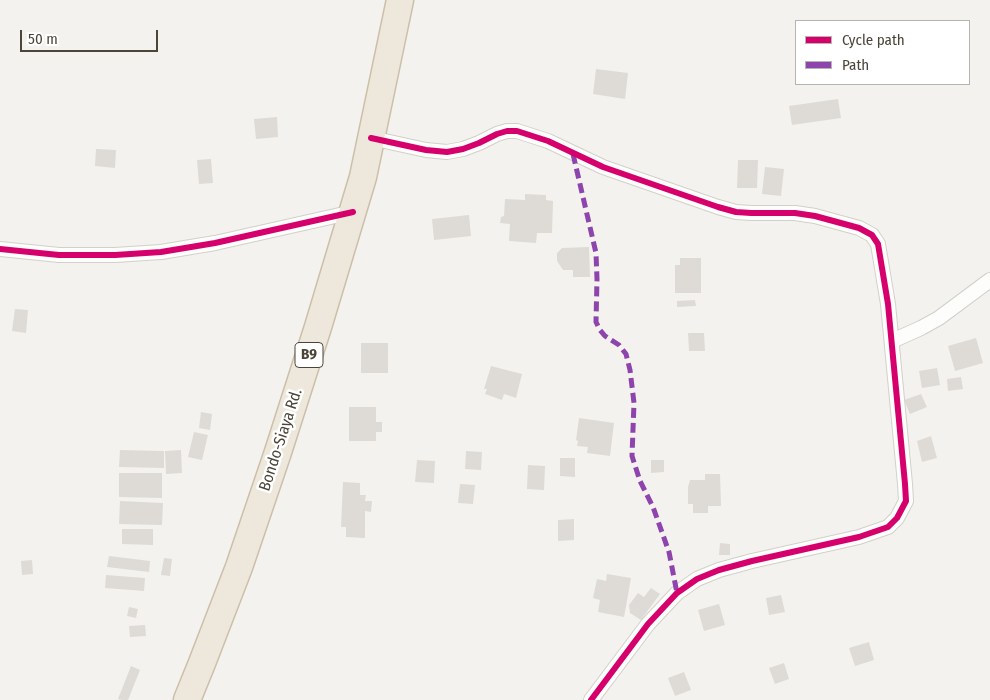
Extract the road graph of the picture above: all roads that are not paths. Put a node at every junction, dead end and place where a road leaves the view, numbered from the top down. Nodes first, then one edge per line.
1 (400, 0) edge
2 (371, 138) junction
3 (353, 212) junction
4 (0, 249) edge
5 (990, 280) edge
6 (892, 341) junction
7 (187, 700) edge
8 (592, 700) edge

1 - 2 highway, Bondo-Siaya Rd. / B9
2 - 3 highway, Bondo-Siaya Rd. / B9
2 - 6 street
3 - 4 street
3 - 7 highway, Bondo-Siaya Rd. / B9
5 - 6 street
6 - 8 street

